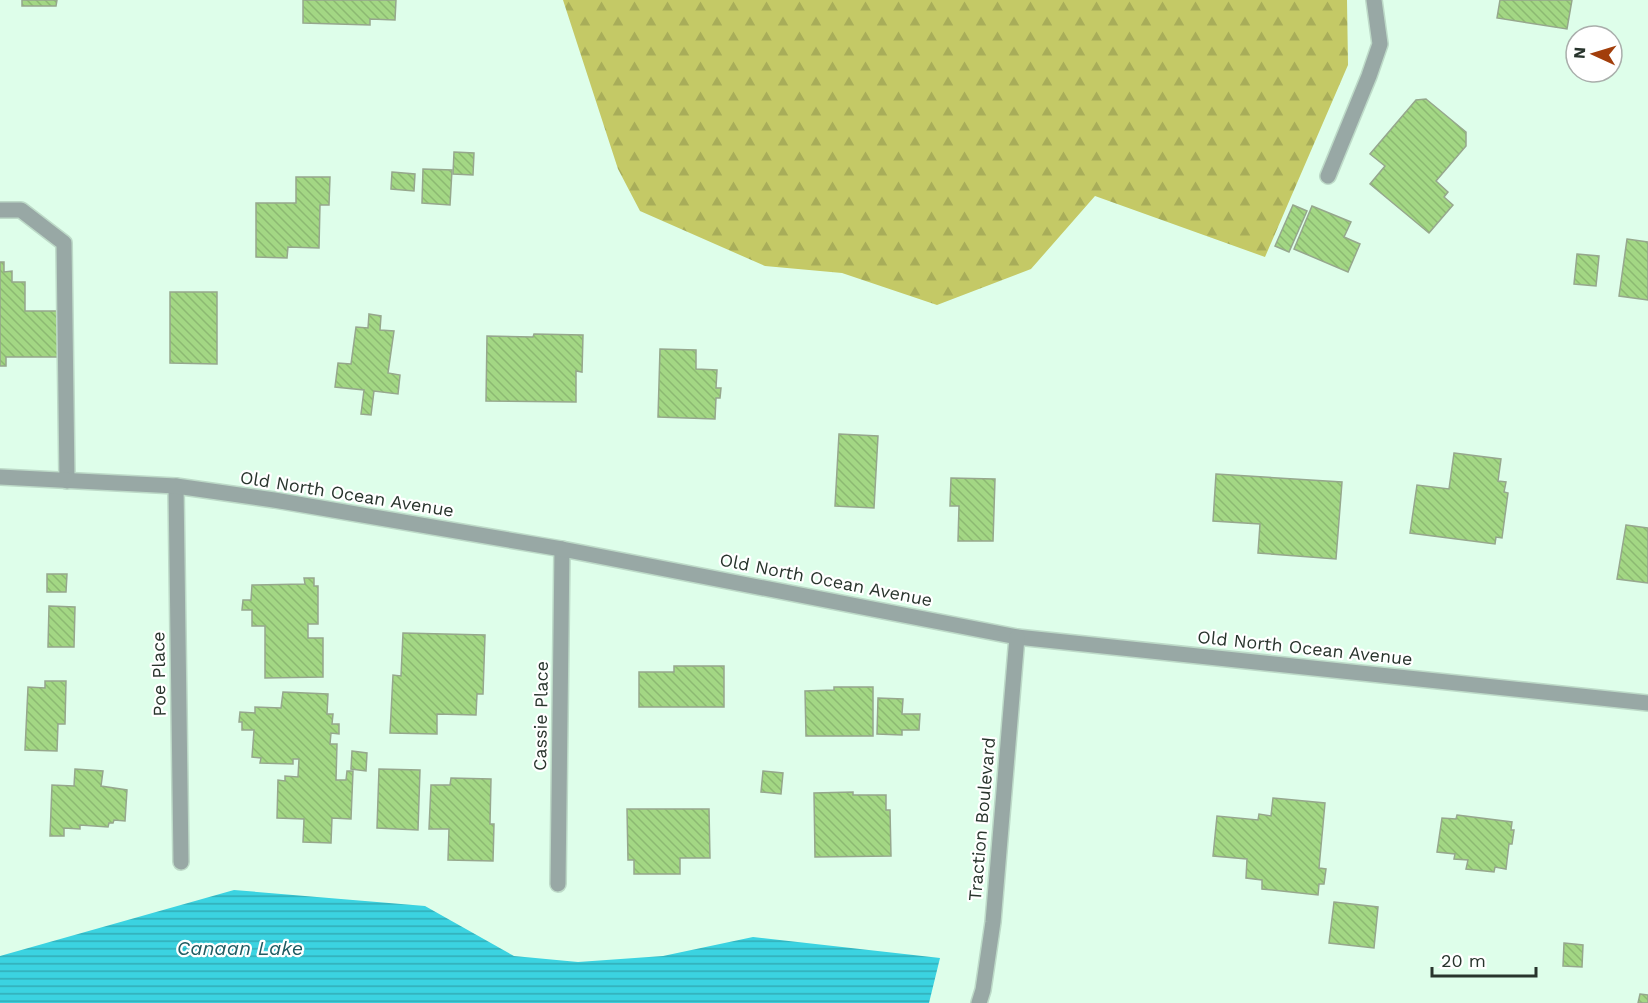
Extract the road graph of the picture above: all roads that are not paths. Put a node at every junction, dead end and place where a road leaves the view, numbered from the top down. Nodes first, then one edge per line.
1 (1374, 0) edge
2 (1328, 176) dead end
3 (0, 210) edge
4 (0, 477) edge
5 (67, 481) junction
6 (176, 486) junction
7 (562, 549) junction
8 (1017, 637) junction
9 (1648, 703) edge
10 (181, 862) dead end
11 (558, 884) dead end
12 (979, 1003) edge

1 - 2 street
3 - 5 street
4 - 5 street, Old North Ocean Avenue
5 - 6 street, Old North Ocean Avenue
6 - 7 street, Old North Ocean Avenue
6 - 10 street, Poe Place
7 - 8 street, Old North Ocean Avenue
7 - 11 street, Cassie Place
8 - 9 street, Old North Ocean Avenue
8 - 12 street, Traction Boulevard

